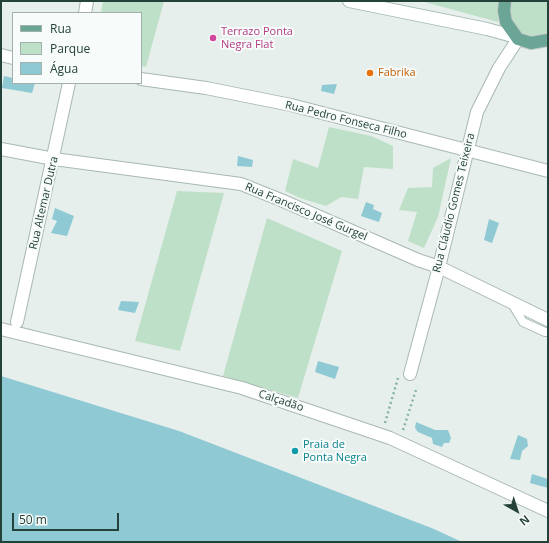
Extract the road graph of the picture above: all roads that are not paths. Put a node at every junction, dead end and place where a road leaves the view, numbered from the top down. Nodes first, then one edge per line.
1 (87, 1) edge
2 (349, 1) edge
3 (380, 1) edge
4 (505, 1) edge
5 (400, 11) junction
6 (85, 12) edge
7 (517, 38) junction
8 (548, 40) edge
9 (531, 43) junction
10 (548, 48) edge
11 (1, 55) edge
12 (12, 58) edge
13 (142, 79) edge
14 (69, 84) edge
15 (1, 149) edge
16 (467, 151) junction
17 (54, 160) junction
18 (548, 171) edge
19 (439, 267) junction
20 (511, 302) junction
21 (548, 320) edge
22 (17, 322) dead end
23 (1, 328) edge
24 (548, 332) edge
25 (404, 376) road end
26 (548, 511) edge

1 - 6 street
2 - 5 street
3 - 5 street
4 - 7 main road
5 - 7 street
7 - 9 main road
7 - 16 street, Rua Cláudio Gomes Teixeira
8 - 9 main road
9 - 10 main road
11 - 12 street
13 - 16 street, Rua Pedro Fonseca Filho
14 - 17 street, Rua Altemar Dutra
15 - 17 street, Rua Francisco José Gurgel
16 - 18 street, Rua Pedro Fonseca Filho
16 - 19 street, Rua Cláudio Gomes Teixeira
17 - 19 street, Rua Francisco José Gurgel
17 - 22 street, Rua Altemar Dutra
19 - 20 street, Rua Francisco José Gurgel
19 - 25 street, Rua Cláudio Gomes Teixeira
20 - 21 street, Rua Francisco José Gurgel
20 - 24 lane
23 - 26 street, Calçadão

